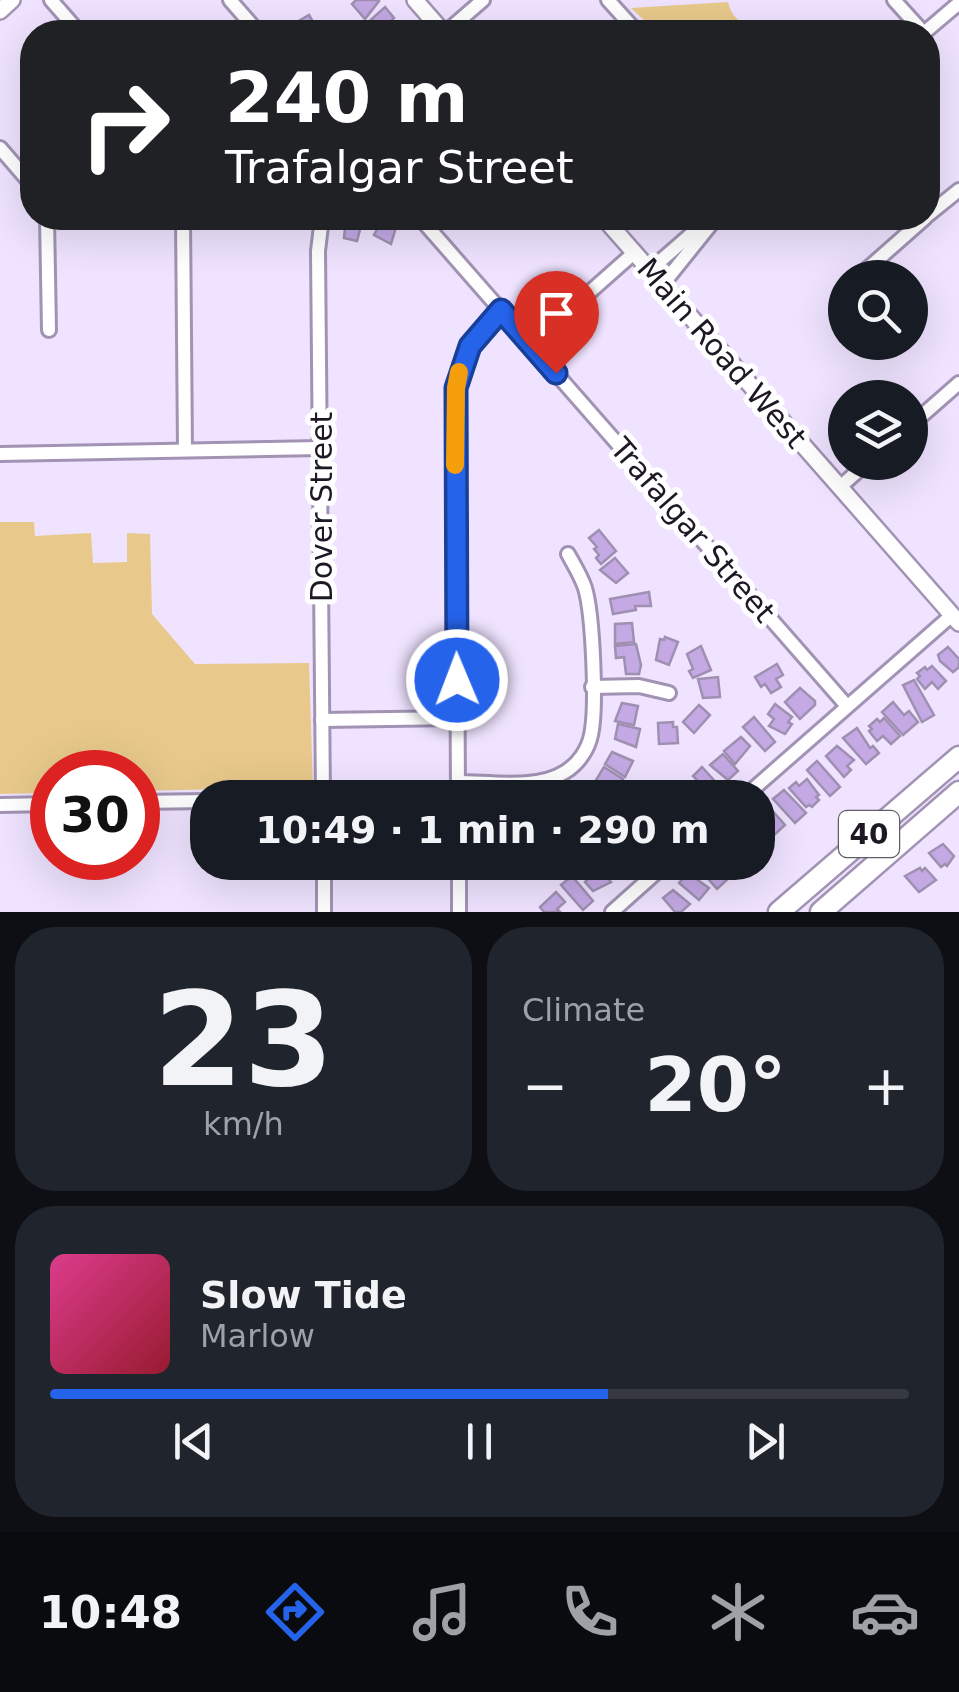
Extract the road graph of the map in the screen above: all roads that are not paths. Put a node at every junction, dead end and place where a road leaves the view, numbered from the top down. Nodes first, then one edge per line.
1 (12, 0) edge
2 (51, 0) edge
3 (230, 0) edge
4 (415, 0) edge
5 (483, 0) edge
6 (608, 0) edge
7 (894, 0) edge
8 (959, 3) edge
9 (0, 11) edge
10 (68, 20) edge
11 (248, 20) edge
12 (433, 20) edge
13 (459, 20) edge
14 (626, 20) edge
15 (913, 20) edge
16 (938, 20) edge
17 (0, 148) edge
18 (20, 172) edge
19 (47, 230) edge
20 (183, 230) edge
21 (321, 230) edge
22 (431, 230) edge
23 (615, 230) edge
24 (699, 230) edge
25 (705, 230) edge
26 (910, 230) edge
27 (634, 252) junction
28 (876, 260) edge
29 (650, 270) junction
30 (662, 284) junction
31 (501, 310) junction
32 (49, 330) dead end
33 (530, 344) junction
34 (959, 384) edge
35 (928, 411) edge
36 (320, 448) junction
37 (185, 450) junction
38 (0, 454) edge
39 (848, 480) edge
40 (840, 487) junction
41 (568, 554) dead end
42 (956, 619) edge
43 (592, 687) junction
44 (669, 694) dead end
45 (847, 706) junction
46 (458, 718) junction
47 (322, 720) junction
48 (959, 757) edge
49 (323, 780) edge
50 (458, 780) edge
51 (542, 780) edge
52 (763, 780) edge
53 (959, 792) edge
54 (190, 801) edge
55 (160, 802) edge
56 (0, 804) edge
57 (30, 804) edge
58 (324, 880) edge
59 (459, 880) edge
60 (648, 880) edge
61 (324, 912) edge
62 (459, 912) edge
63 (612, 912) edge
64 (780, 912) edge
65 (821, 912) edge

1 - 9 street
2 - 10 street
3 - 11 street
4 - 12 street
5 - 13 street
6 - 14 street
7 - 15 street
8 - 16 street
17 - 18 street
19 - 32 street
20 - 37 street
21 - 36 street, Dover Street
22 - 31 street, Trafalgar Street
23 - 27 street, Main Road West
24 - 29 street
25 - 30 street
26 - 28 street
27 - 29 street, Main Road West
27 - 33 street
29 - 30 street, Main Road West
30 - 40 street, Main Road West
31 - 33 street, Trafalgar Street
31 - 46 street
33 - 45 street, Trafalgar Street
34 - 35 street
36 - 37 street
36 - 47 street, Dover Street
37 - 38 street
39 - 40 street
40 - 42 street, Main Road West
41 - 43 street
42 - 45 street
43 - 44 street
43 - 51 street
45 - 52 street
46 - 47 street
46 - 50 street
47 - 49 street, Dover Street
48 - 64 main road, 40
53 - 65 main road, 40
54 - 55 street
56 - 57 street
58 - 61 street
59 - 62 street
60 - 63 street

